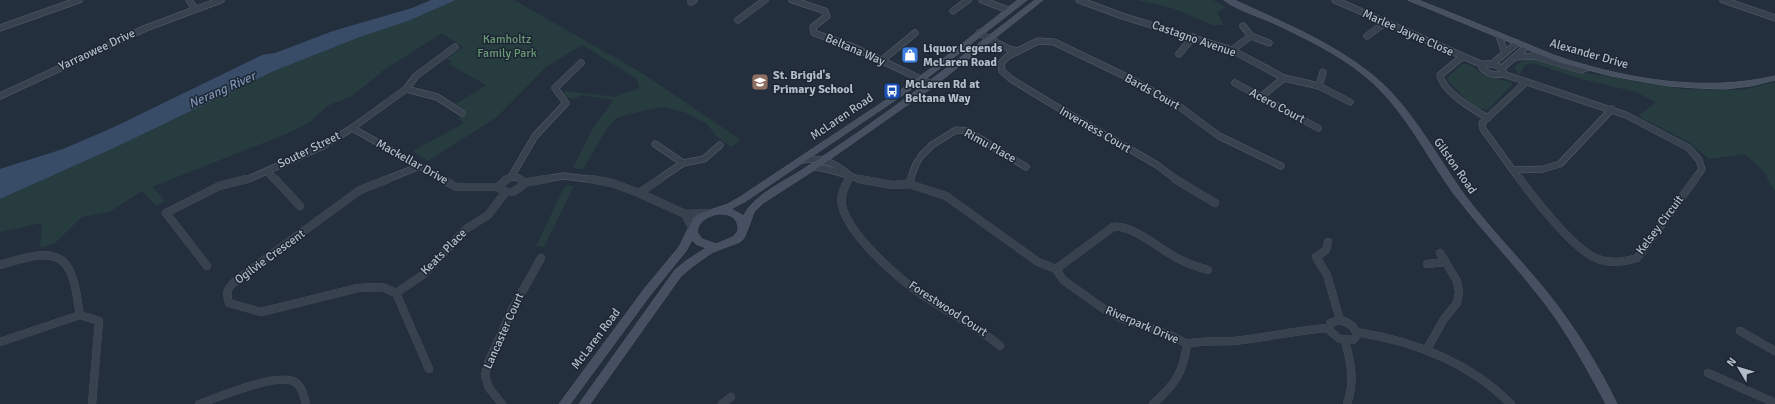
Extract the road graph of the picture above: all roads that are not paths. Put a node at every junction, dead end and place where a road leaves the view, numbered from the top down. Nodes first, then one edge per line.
1 (79, 0) edge
2 (189, 0) edge
3 (221, 0) edge
4 (765, 0) edge
5 (792, 0) edge
6 (968, 0) edge
7 (982, 0) edge
8 (1023, 0) edge
9 (1038, 0) edge
10 (1079, 0) edge
11 (1228, 0) edge
12 (1335, 0) edge
13 (1412, 0) edge
14 (1723, 0) edge
15 (195, 9) junction
16 (1008, 10) junction
17 (953, 11) dead end
18 (1775, 18) edge
19 (738, 20) dead end
20 (1385, 23) junction
21 (1243, 26) dead end
22 (0, 28) edge
23 (915, 33) dead end
24 (979, 33) junction
25 (1252, 36) junction
26 (1367, 36) dead end
27 (1499, 36) junction
28 (990, 37) junction
29 (1193, 37) junction
30 (1269, 43) dead end
31 (1517, 43) junction
32 (456, 47) dead end
33 (1526, 47) junction
34 (1232, 50) junction
35 (1018, 51) junction
36 (1505, 53) junction
37 (1179, 54) dead end
38 (1462, 57) junction
39 (1515, 57) junction
40 (881, 61) junction
41 (581, 64) dead end
42 (1492, 64) junction
43 (1482, 65) junction
44 (1586, 68) junction
45 (1502, 71) junction
46 (1323, 72) dead end
47 (1284, 78) junction
48 (1773, 78) edge
49 (921, 79) junction
50 (1526, 82) junction
51 (931, 84) junction
52 (1235, 84) dead end
53 (1319, 86) junction
54 (406, 89) junction
55 (0, 96) edge
56 (1261, 97) junction
57 (1350, 102) dead end
58 (1612, 109) junction
59 (462, 113) dead end
60 (1488, 118) junction
61 (352, 128) junction
62 (1318, 128) dead end
63 (655, 144) dead end
64 (720, 145) dead end
65 (825, 159) junction
66 (803, 160) junction
67 (684, 163) junction
68 (420, 166) junction
69 (1281, 166) dead end
70 (813, 167) junction
71 (1026, 167) dead end
72 (1513, 170) junction
73 (267, 171) junction
74 (850, 176) junction
75 (511, 177) junction
76 (522, 183) junction
77 (910, 184) junction
78 (498, 187) junction
79 (639, 192) junction
80 (505, 193) junction
81 (1215, 203) dead end
82 (300, 206) dead end
83 (711, 212) junction
84 (685, 214) junction
85 (744, 228) junction
86 (692, 231) junction
87 (1328, 242) dead end
88 (715, 247) junction
89 (1440, 253) dead end
90 (541, 258) dead end
91 (1445, 262) junction
92 (1427, 264) dead end
93 (0, 265) edge
94 (207, 266) dead end
95 (1056, 269) junction
96 (1208, 270) dead end
97 (396, 293) junction
98 (80, 315) junction
99 (1340, 320) junction
100 (1329, 328) junction
101 (1740, 331) dead end
102 (1356, 332) junction
103 (1345, 340) junction
104 (0, 342) edge
105 (1187, 344) junction
106 (1000, 346) dead end
107 (1427, 349) junction
108 (1775, 351) edge
109 (429, 369) dead end
110 (1708, 374) dead end
111 (731, 397) dead end
112 (1775, 403) edge
113 (92, 404) edge
114 (199, 404) edge
115 (306, 404) edge
116 (502, 404) edge
117 (564, 404) edge
118 (584, 404) edge
119 (722, 404) edge
120 (1153, 404) edge
121 (1347, 404) edge
122 (1511, 404) edge
123 (1612, 404) edge

1 - 22 street
2 - 15 street
3 - 15 street, Yarraowee Drive
4 - 19 street
5 - 40 street, Beltana Way
6 - 17 street
7 - 16 street
8 - 16 main road, McLaren Road
9 - 28 main road, McLaren Road
10 - 29 street, Castagno Avenue
11 - 123 main road, Gilston Road
12 - 20 street, Marlee Jayne Close
13 - 27 main road, Alexander Drive
14 - 18 street
15 - 55 street, Yarraowee Drive
16 - 24 main road, McLaren Road
20 - 26 street
20 - 38 street, Marlee Jayne Close
21 - 25 street
23 - 40 street
24 - 28 street
24 - 49 main road, McLaren Road
25 - 30 street
25 - 34 street
27 - 31 main road, Alexander Drive
27 - 36 street
28 - 35 street
28 - 51 main road, McLaren Road
29 - 34 street, Castagno Avenue
29 - 37 street
31 - 33 main road, Alexander Drive
31 - 36 street
32 - 54 street, Souter Street
33 - 39 street
33 - 44 main road, Alexander Drive
34 - 47 street, Castagno Avenue
35 - 69 street, Bards Court
35 - 81 street, Inverness Court
36 - 42 street
38 - 43 street, Marlee Jayne Close
38 - 60 street
39 - 44 street
39 - 45 street
40 - 49 street, Beltana Way
41 - 75 street
42 - 43 street
42 - 45 street
43 - 45 street, Marlee Jayne Close
44 - 48 main road, Alexander Drive
45 - 50 street, Kelsey Circuit
46 - 53 street
47 - 53 street, Castagno Avenue
47 - 56 street
49 - 51 street, Beltana Way
49 - 66 main road, McLaren Road
50 - 58 street, Kelsey Circuit
50 - 60 street
51 - 65 main road, McLaren Road
52 - 56 street, Acero Court
53 - 57 street, Castagno Avenue
54 - 59 street
54 - 61 street, Souter Street
56 - 62 street, Acero Court
58 - 72 street
58 - 72 street, Kelsey Circuit
60 - 72 street, Kelsey Circuit
61 - 68 street, Mackellar Drive
61 - 73 street, Souter Street
63 - 67 street
64 - 67 street
65 - 66 street
65 - 70 main road, McLaren Road
65 - 74 street, Riverpark Drive
66 - 83 main road, McLaren Road
67 - 79 street
68 - 78 street, Mackellar Drive
68 - 97 street, Ogilvie Crescent
70 - 74 street, Riverpark Drive
70 - 85 main road, McLaren Road
71 - 77 street, Rimu Place
73 - 82 street
73 - 94 street, Souter Street
74 - 77 street, Riverpark Drive
74 - 106 street, Forestwood Court
75 - 76 street
75 - 78 street
76 - 79 street
76 - 80 street
77 - 95 street, Riverpark Drive
78 - 80 street
79 - 84 street
80 - 97 street, Keats Place
83 - 84 street
83 - 85 main road
83 - 86 main road
84 - 86 street
85 - 88 main road
86 - 88 main road
86 - 117 main road, McLaren Road
87 - 99 street
88 - 118 main road
89 - 91 street
90 - 116 street, Lancaster Court
91 - 92 street
91 - 107 street
93 - 98 street
95 - 96 street
95 - 105 street, Riverpark Drive
97 - 109 street
98 - 104 street
98 - 113 street
99 - 100 street
99 - 102 street
100 - 103 street
100 - 105 street, Riverpark Drive
101 - 108 street
102 - 103 street
102 - 107 street
103 - 121 street
105 - 120 street
107 - 122 street
110 - 112 street
111 - 119 street
114 - 115 street

